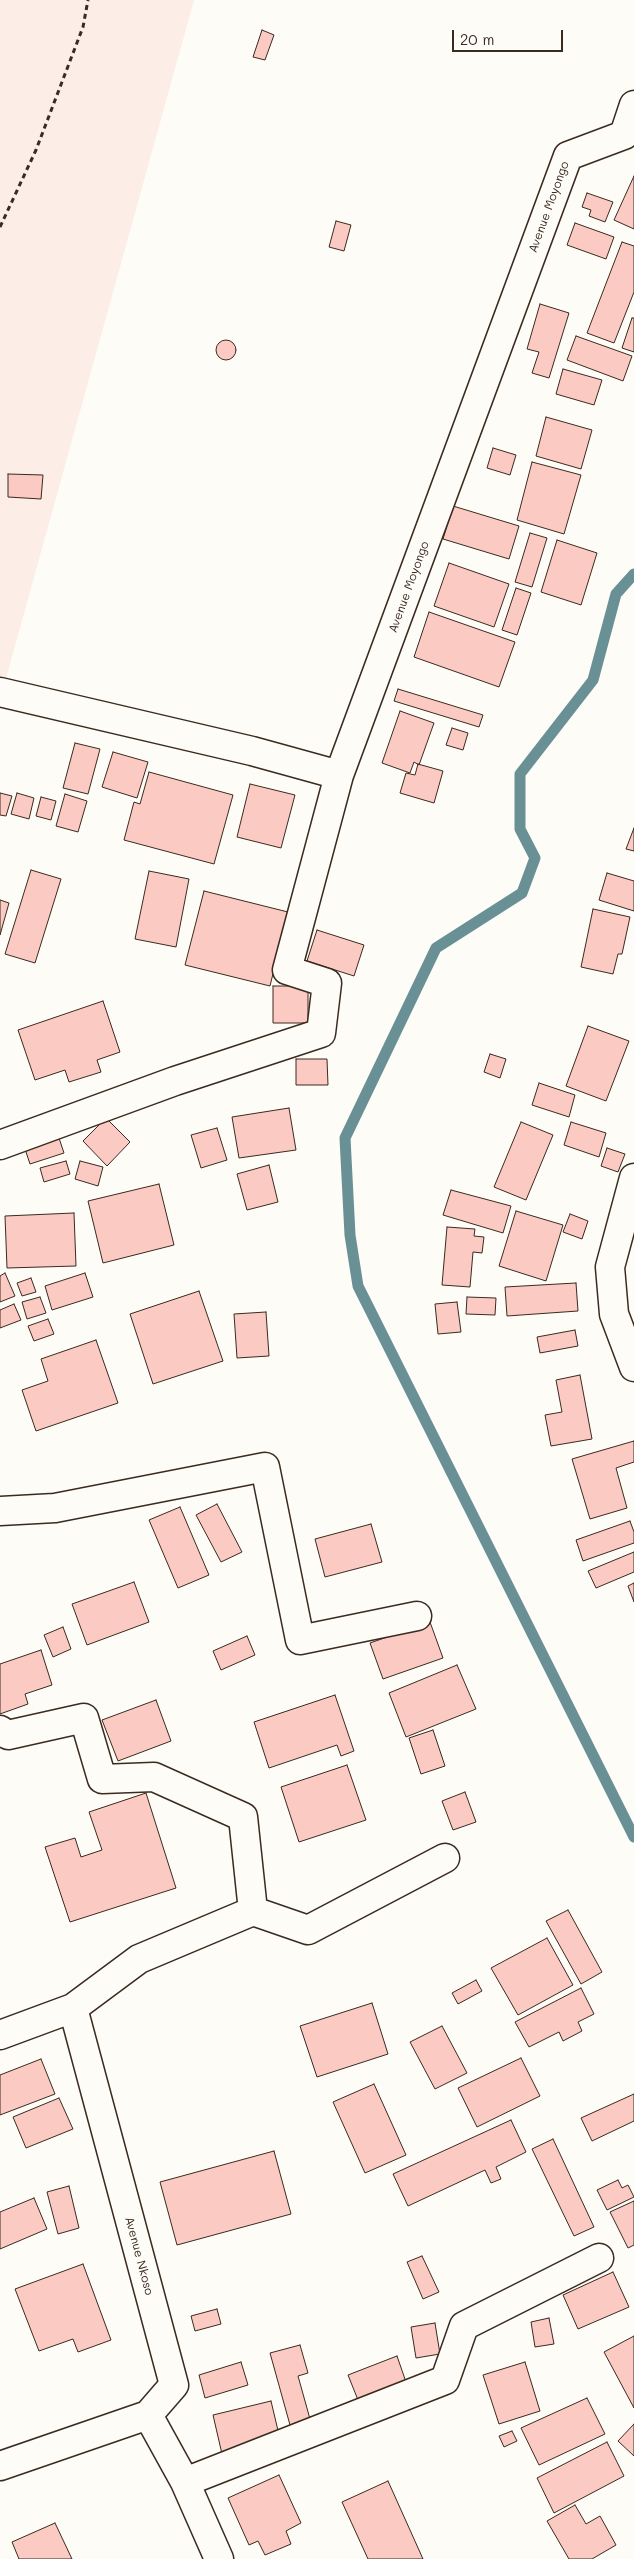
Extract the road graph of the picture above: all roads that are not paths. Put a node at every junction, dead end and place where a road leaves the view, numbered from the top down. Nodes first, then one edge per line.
1 (634, 105) edge
2 (0, 692) edge
3 (339, 775) junction
4 (0, 1145) edge
5 (634, 1178) edge
6 (634, 1368) edge
7 (0, 1511) edge
8 (417, 1616) dead end
9 (0, 1730) edge
10 (445, 1858) dead end
11 (253, 1911) junction
12 (73, 2008) junction
13 (0, 2035) edge
14 (599, 2258) dead end
15 (148, 2415) junction
16 (0, 2466) edge
17 (185, 2482) junction
18 (219, 2559) edge

1 - 3 street, Avenue Moyongo
2 - 3 street
3 - 4 street
5 - 6 street
7 - 8 street
9 - 11 street
10 - 11 street
11 - 12 street
12 - 13 street
12 - 15 street, Avenue Nkoso
14 - 17 street
15 - 16 street
15 - 17 street
17 - 18 street

